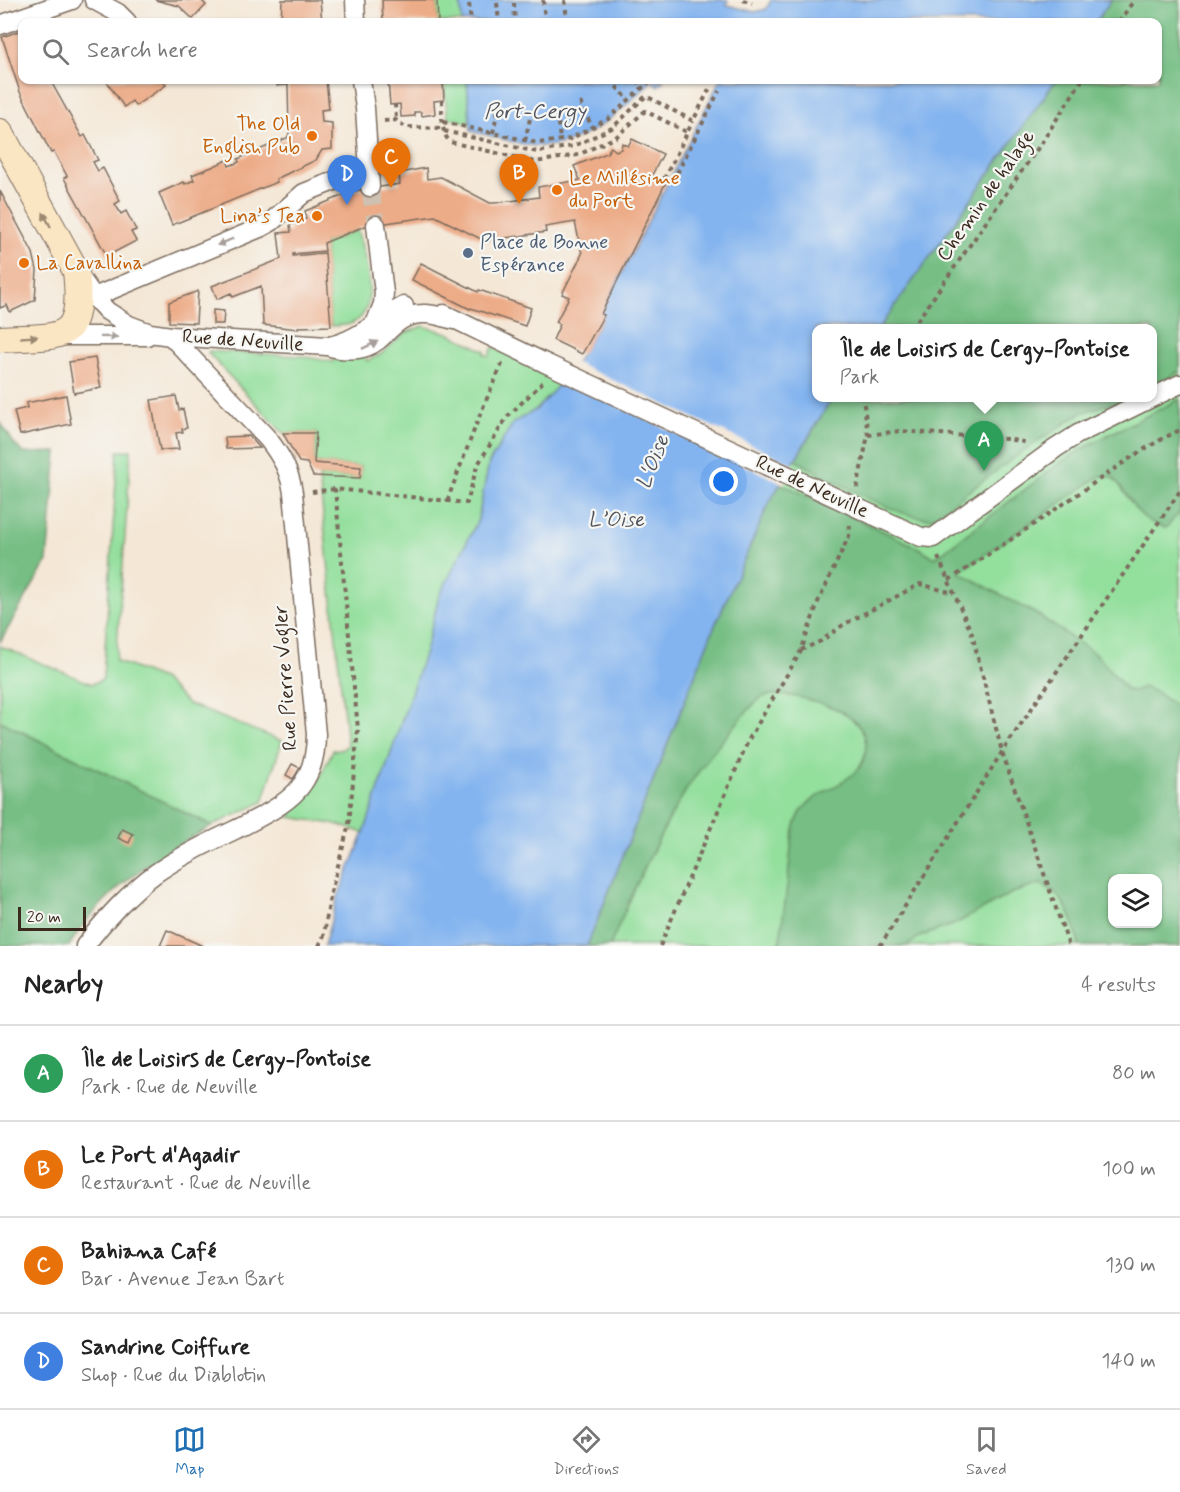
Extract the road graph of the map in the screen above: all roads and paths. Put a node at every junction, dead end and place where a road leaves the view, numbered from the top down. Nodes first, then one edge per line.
1 (72, 0) edge
2 (94, 0) edge
3 (355, 0) edge
4 (543, 0) edge
5 (565, 0) edge
6 (743, 0) edge
7 (1134, 0) edge
8 (497, 3) dead end
9 (514, 3) dead end
10 (752, 3) dead end
11 (469, 4) dead end
12 (20, 18) edge
13 (124, 18) edge
14 (356, 18) edge
15 (471, 18) edge
16 (499, 18) edge
17 (515, 18) edge
18 (544, 18) edge
19 (567, 18) edge
20 (1122, 18) edge
21 (18, 19) edge
22 (0, 25) edge
23 (361, 84) edge
24 (614, 84) edge
25 (640, 84) edge
26 (648, 84) edge
27 (1079, 84) edge
28 (711, 86) dead end
29 (643, 87) junction
30 (719, 91) dead end
31 (442, 100) dead end
32 (629, 100) junction
33 (580, 102) dead end
34 (394, 104) dead end
35 (499, 104) dead end
36 (531, 114) dead end
37 (556, 114) dead end
38 (396, 120) junction
39 (693, 121) junction
40 (366, 122) junction
41 (443, 122) junction
42 (592, 127) junction
43 (444, 130) junction
44 (0, 132) edge
45 (687, 132) junction
46 (493, 133) junction
47 (560, 140) junction
48 (525, 141) junction
49 (369, 167) junction
50 (664, 179) dead end
51 (673, 181) dead end
52 (370, 188) tunnel mouth
53 (376, 225) tunnel mouth
54 (76, 271) junction
55 (93, 297) junction
56 (455, 320) junction
57 (375, 324) junction
58 (915, 324) edge
59 (59, 336) junction
60 (165, 336) junction
61 (0, 339) edge
62 (327, 346) junction
63 (493, 360) dead end
64 (547, 369) junction
65 (1180, 384) edge
66 (1157, 395) edge
67 (864, 402) edge
68 (1143, 402) edge
69 (1180, 430) edge
70 (868, 435) junction
71 (1056, 448) junction
72 (1180, 491) edge
73 (856, 492) dead end
74 (447, 501) junction
75 (852, 514) dead end
76 (935, 551) dead end
77 (948, 580) junction
78 (953, 593) junction
79 (801, 651) junction
80 (1002, 752) junction
81 (85, 946) edge
82 (320, 946) edge
83 (660, 946) edge
84 (880, 946) edge
85 (1069, 946) edge

1 - 12 street
2 - 13 street
3 - 14 street
4 - 18 path
5 - 19 path
6 - 10 path
7 - 20 path
8 - 16 path
9 - 17 path
11 - 15 path
21 - 22 street
23 - 40 street
24 - 32 path
25 - 29 path
26 - 29 path
27 - 58 path, Chemin de halage
28 - 39 path
29 - 32 path
30 - 51 path
31 - 41 path
32 - 42 path
33 - 42 path
34 - 38 path
35 - 46 path
36 - 48 path
37 - 47 path
38 - 40 path
38 - 43 path
39 - 43 path
39 - 45 path
40 - 49 street
41 - 43 path
41 - 46 path
42 - 47 path
43 - 45 path
54 -> 44 street
45 - 50 path
46 - 48 path
47 - 48 path
49 - 52 street
49 -> 55 street
53 - 57 street
54 - 55 street, Rue de Neuville
54 - 59 street
55 - 60 street, Rue de Neuville
56 - 57 street, Rue de Neuville
62 -> 56 street, Rue de Neuville
56 - 64 street, Rue de Neuville
57 - 62 street, Rue de Neuville
59 -> 60 street, Rue de Neuville
61 -> 59 street, Rue de Neuville
60 - 62 street, Rue de Neuville
60 - 81 street, Rue Pierre Vogler
63 - 74 path
64 - 71 street, Rue de Neuville, bridge
64 - 74 path
65 - 66 street, Rue de Neuville
67 - 70 path
68 - 71 street, Rue de Neuville
69 - 77 path
70 - 71 path
70 - 73 path
72 - 80 path
74 - 82 path
75 - 79 path
76 - 77 path
77 - 78 path
78 - 79 path
78 - 80 path
79 - 83 path
80 - 84 path
80 - 85 path

